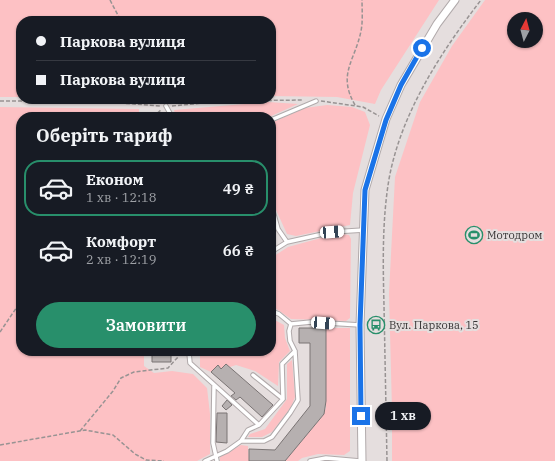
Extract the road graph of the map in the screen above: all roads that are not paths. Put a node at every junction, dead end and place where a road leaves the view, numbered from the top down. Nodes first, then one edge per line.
1 (456, 0) edge
2 (316, 101) road end
3 (166, 106) road end
4 (169, 112) edge
5 (276, 118) edge
6 (276, 221) edge
7 (364, 230) junction
8 (287, 242) junction
9 (276, 249) edge
10 (276, 313) edge
11 (291, 324) junction
12 (360, 325) junction
13 (295, 351) junction
14 (189, 356) edge
15 (253, 375) dead end
16 (214, 386) junction
17 (283, 399) junction
18 (259, 426) junction
19 (241, 441) junction
20 (217, 456) junction
21 (205, 461) edge
22 (217, 461) edge
23 (310, 461) edge
24 (361, 461) edge

1 - 7 street
2 - 5 lane
3 - 4 lane
6 - 8 lane
7 - 8 lane
7 - 12 street
8 - 9 lane
10 - 11 lane
11 - 12 lane
11 - 13 lane
12 - 24 street
13 - 17 lane
13 - 19 lane
14 - 16 lane
15 - 17 lane
16 - 18 lane
16 - 20 lane
17 - 18 lane
18 - 19 lane
19 - 20 lane
20 - 21 lane
20 - 22 lane
23 - 24 lane

